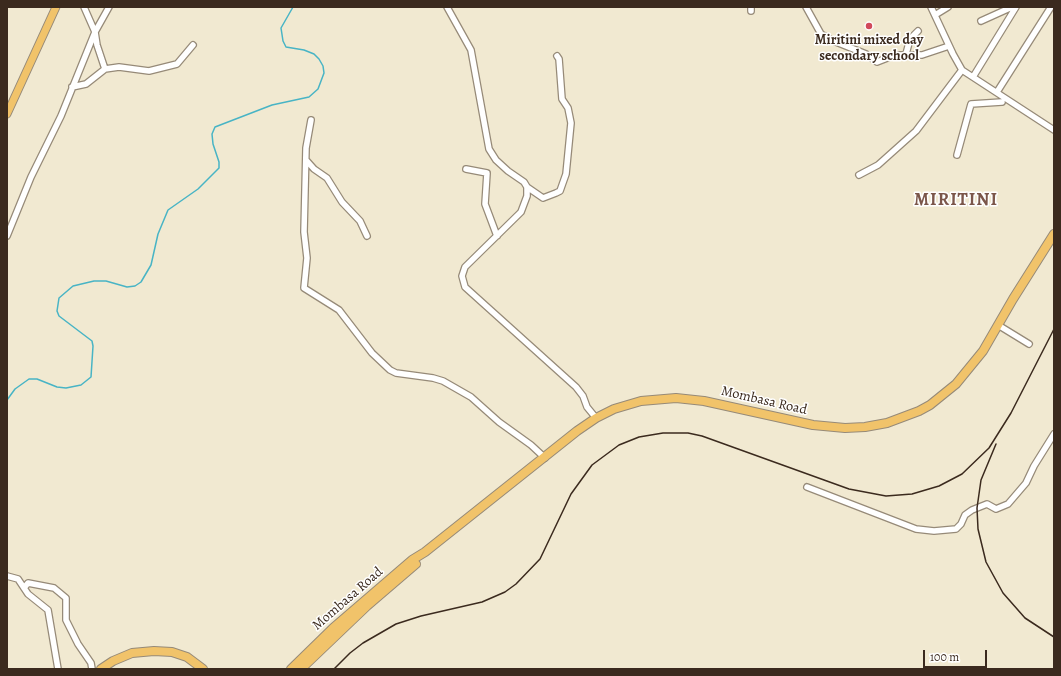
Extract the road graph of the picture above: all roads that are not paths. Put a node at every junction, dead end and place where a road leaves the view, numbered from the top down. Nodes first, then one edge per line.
1 (56, 7) edge
2 (84, 7) edge
3 (109, 7) edge
4 (447, 7) edge
5 (806, 7) edge
6 (931, 7) edge
7 (948, 7) edge
8 (1012, 7) edge
9 (1016, 7) edge
10 (1051, 7) edge
11 (935, 15) junction
12 (981, 21) dead end
13 (918, 31) dead end
14 (95, 32) junction
15 (193, 45) dead end
16 (949, 46) junction
17 (906, 54) junction
18 (557, 56) dead end
19 (105, 69) junction
20 (962, 70) junction
21 (973, 77) junction
22 (72, 86) junction
23 (997, 92) junction
24 (1002, 102) dead end
25 (7, 114) edge
26 (311, 120) dead end
27 (1054, 130) edge
28 (957, 155) dead end
29 (306, 160) junction
30 (466, 169) dead end
31 (859, 175) dead end
32 (527, 187) junction
33 (1054, 234) edge
34 (7, 236) edge
35 (367, 236) dead end
36 (497, 236) junction
37 (998, 325) junction
38 (1029, 344) dead end
39 (596, 418) junction
40 (1054, 434) edge
41 (545, 458) junction
42 (807, 487) dead end
43 (424, 552) junction
44 (7, 576) edge
45 (24, 588) junction
46 (313, 658) junction
47 (58, 669) edge
48 (92, 669) edge
49 (101, 669) edge
50 (203, 669) edge
51 (291, 669) edge
52 (301, 669) edge
53 (306, 669) edge

1 - 25 main road
2 - 14 street
3 - 14 street
4 - 32 street
5 - 17 street
6 - 11 street
7 - 11 street
8 - 12 street
9 - 21 street
10 - 23 street
11 - 16 street
13 - 17 street
14 - 19 street
14 - 22 street
15 - 19 street
16 - 17 street
16 - 20 street
18 - 32 street
19 - 22 street
20 - 21 street
20 - 31 street
21 - 23 street
22 - 34 street
23 - 27 street
24 - 28 street
26 - 29 street
29 - 35 street
29 - 41 street
30 - 36 street
32 - 36 street
33 - 37 highway, Mombasa Road
36 - 39 street
37 - 38 street
37 - 39 highway, Mombasa Road
39 - 41 highway, Mombasa Road
40 - 42 street
41 - 43 highway, Mombasa Road
43 - 46 highway, Mombasa Road
43 - 51 highway, Mombasa Road
44 - 45 street
45 - 47 street
45 - 48 street
46 - 52 highway, Mombasa Road
46 - 53 highway
49 - 50 highway

